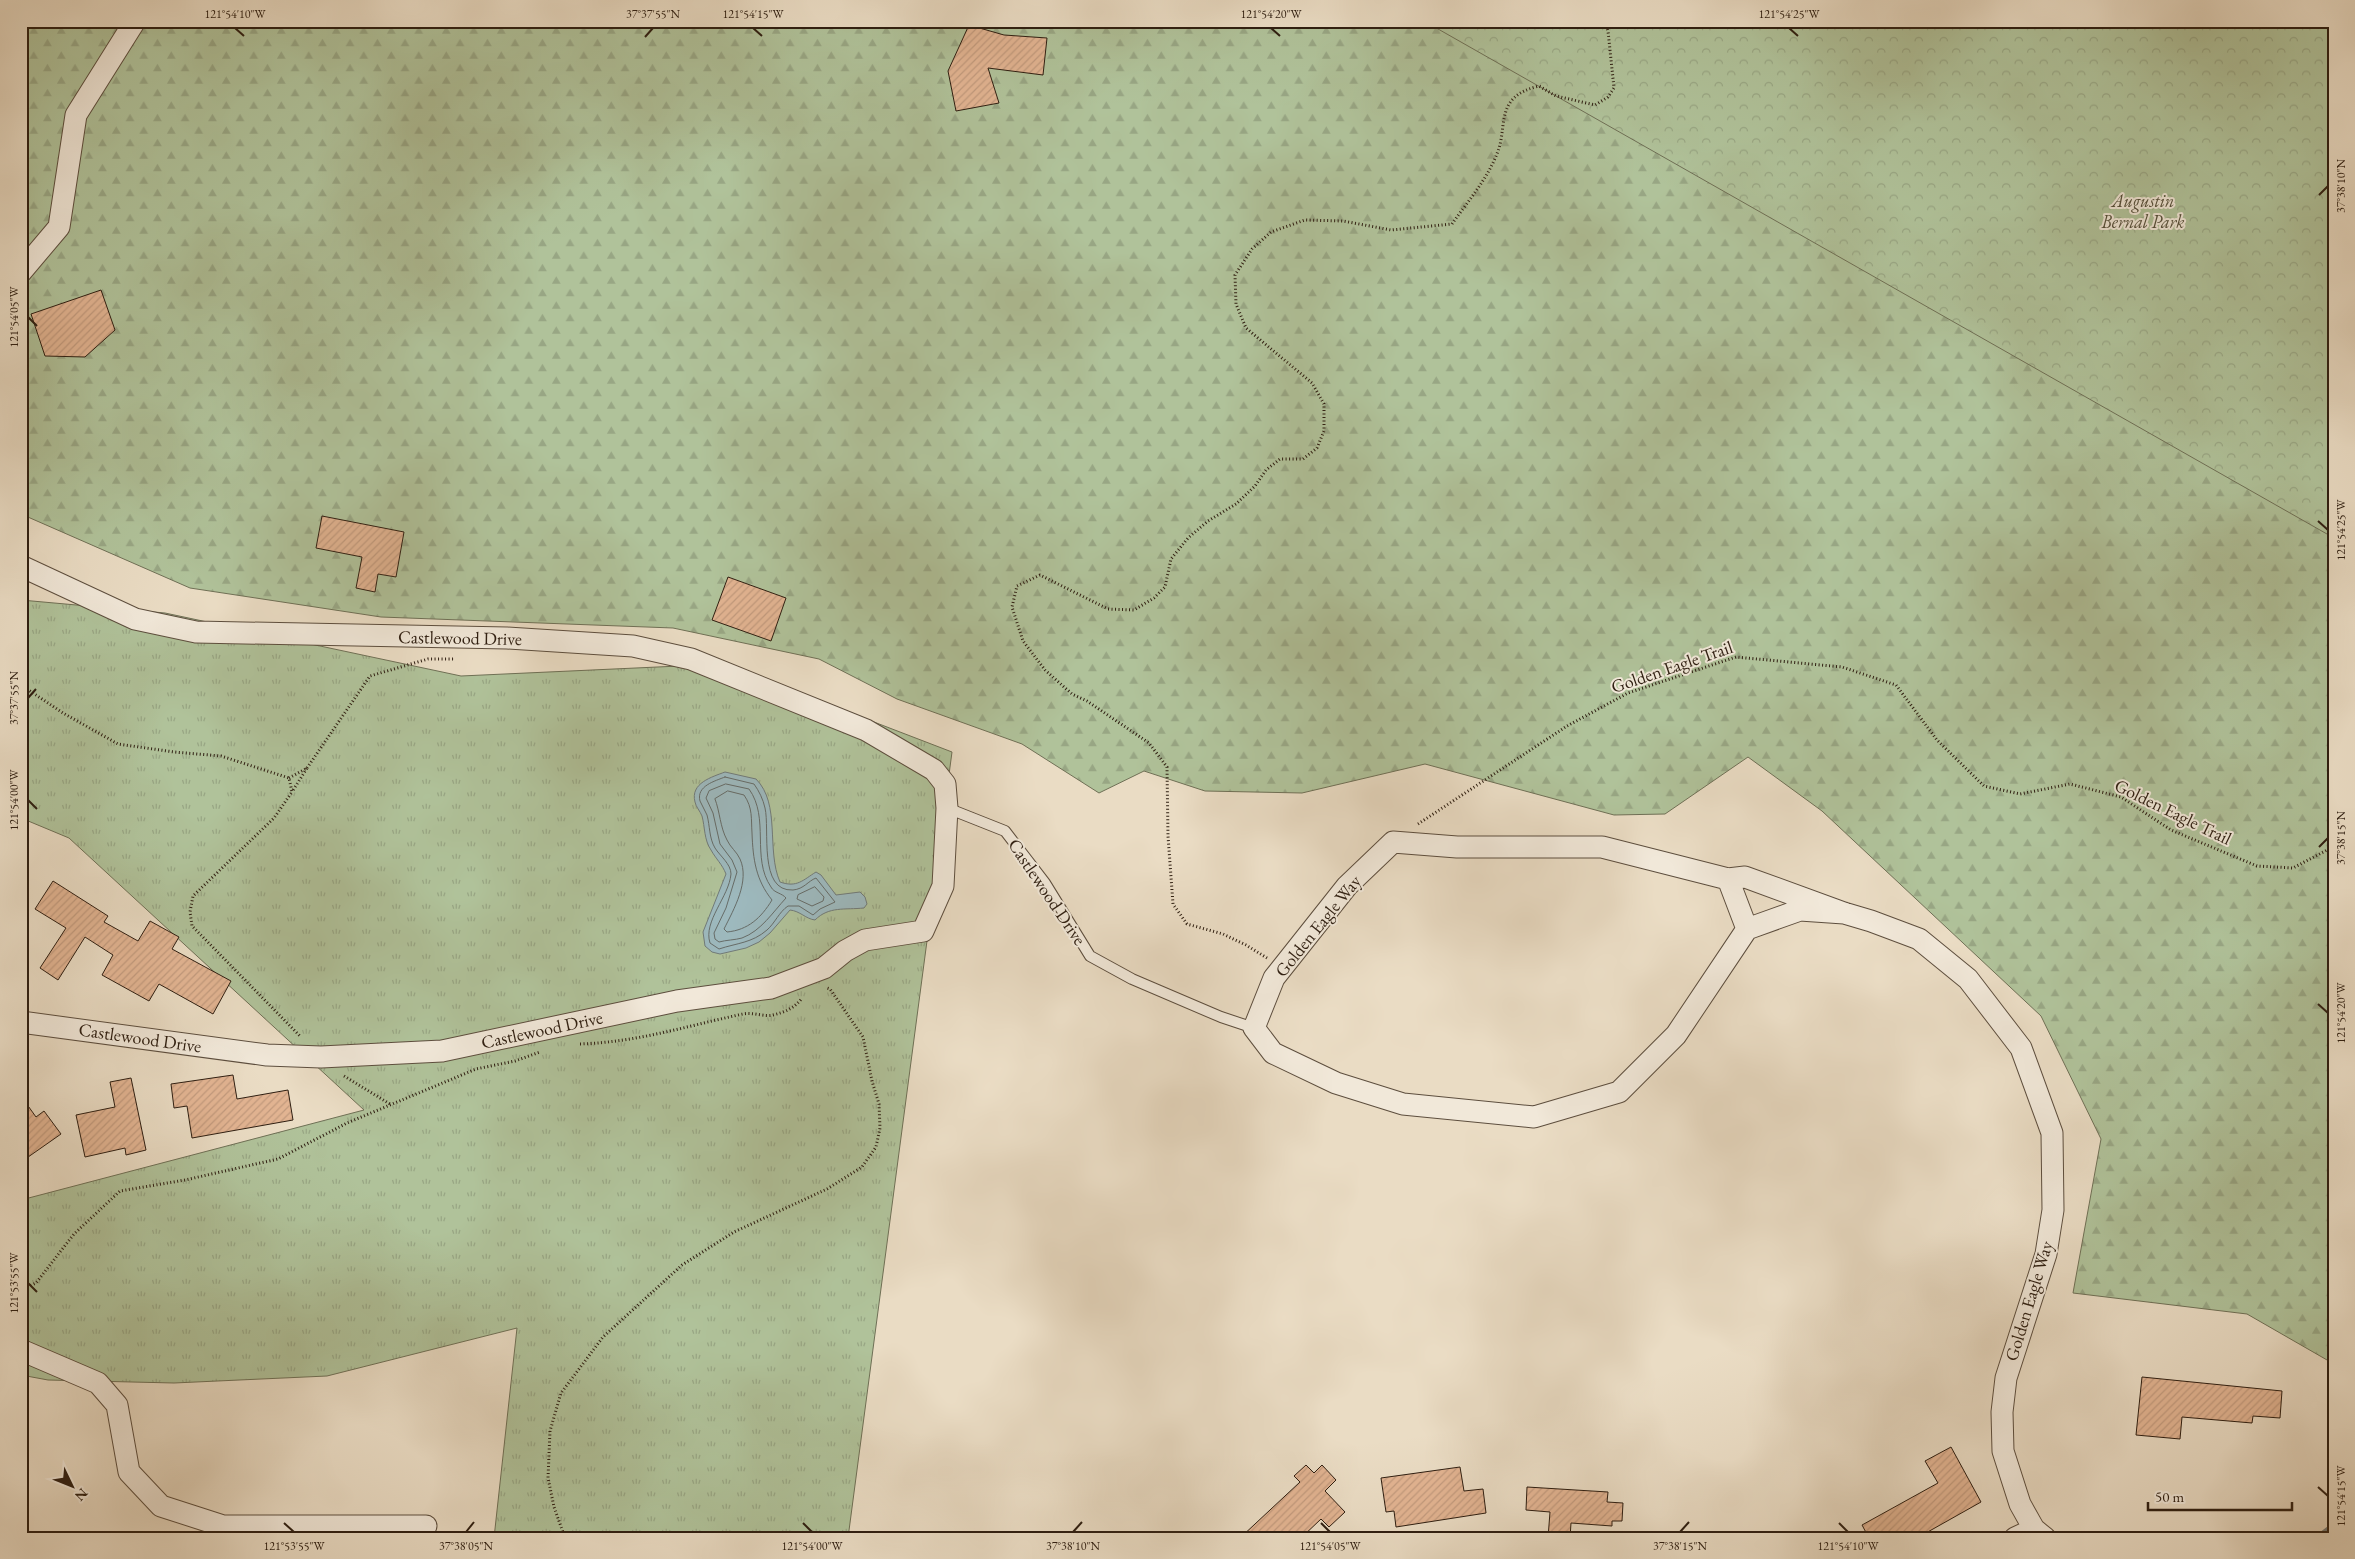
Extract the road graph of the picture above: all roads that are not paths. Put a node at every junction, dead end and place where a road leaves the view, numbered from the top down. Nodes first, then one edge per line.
1 (136, 21) edge
2 (21, 272) edge
3 (21, 566) edge
4 (947, 808) junction
5 (1728, 879) junction
6 (1844, 913) junction
7 (1746, 929) junction
8 (21, 1022) edge
9 (1254, 1028) junction
10 (21, 1350) edge
11 (426, 1526) dead end
12 (2032, 1535) edge

1 - 2 street
3 - 4 street, Castlewood Drive
4 - 8 street, Castlewood Drive
4 - 9 lane, Castlewood Drive
5 - 6 street, Golden Eagle Way
5 - 7 street
5 - 9 street, Golden Eagle Way
6 - 7 street, Golden Eagle Way
6 - 12 street, Golden Eagle Way
7 - 9 street
10 - 11 street

